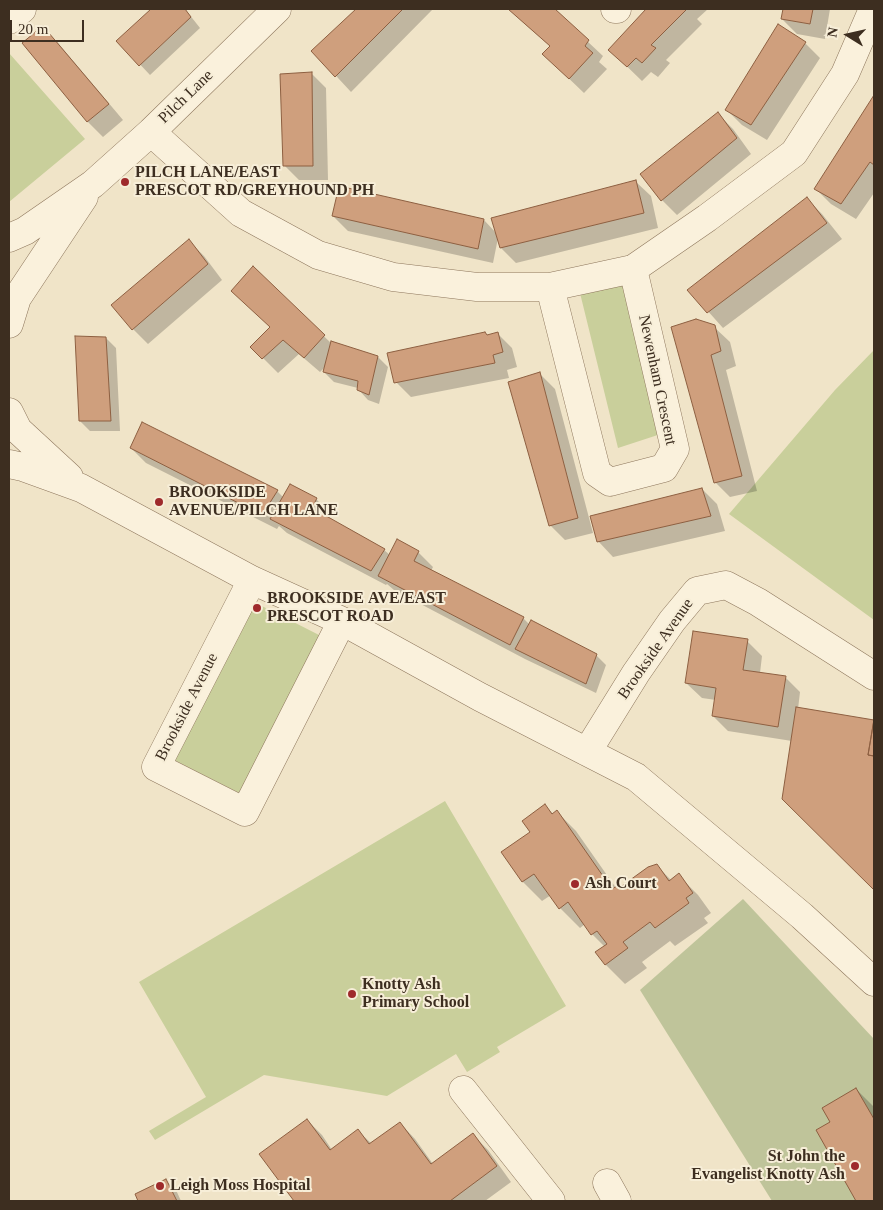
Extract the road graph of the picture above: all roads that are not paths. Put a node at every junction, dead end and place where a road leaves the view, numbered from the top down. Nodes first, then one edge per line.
1 (22, 9) edge
2 (277, 9) edge
3 (872, 9) edge
4 (9, 20) edge
5 (151, 132) junction
6 (94, 184) junction
7 (9, 238) edge
8 (633, 269) junction
9 (550, 287) junction
10 (9, 324) edge
11 (9, 412) edge
12 (9, 464) edge
13 (81, 488) junction
14 (252, 580) junction
15 (342, 621) junction
16 (874, 676) edge
17 (587, 752) junction
18 (874, 982) edge
19 (463, 1090) dead end
20 (551, 1201) edge

1 - 4 street
2 - 5 street, Pilch Lane
3 - 8 street
5 - 6 street, Pilch Lane
5 - 9 street
6 - 7 street, Pilch Lane
6 - 10 street, Pilch Lane
8 - 9 street
8 - 9 street, Newenham Crescent
11 - 13 street
12 - 13 street
13 - 14 street
14 - 15 street
14 - 15 street, Brookside Avenue
15 - 17 street
16 - 17 street, Brookside Avenue
17 - 18 street
19 - 20 street

